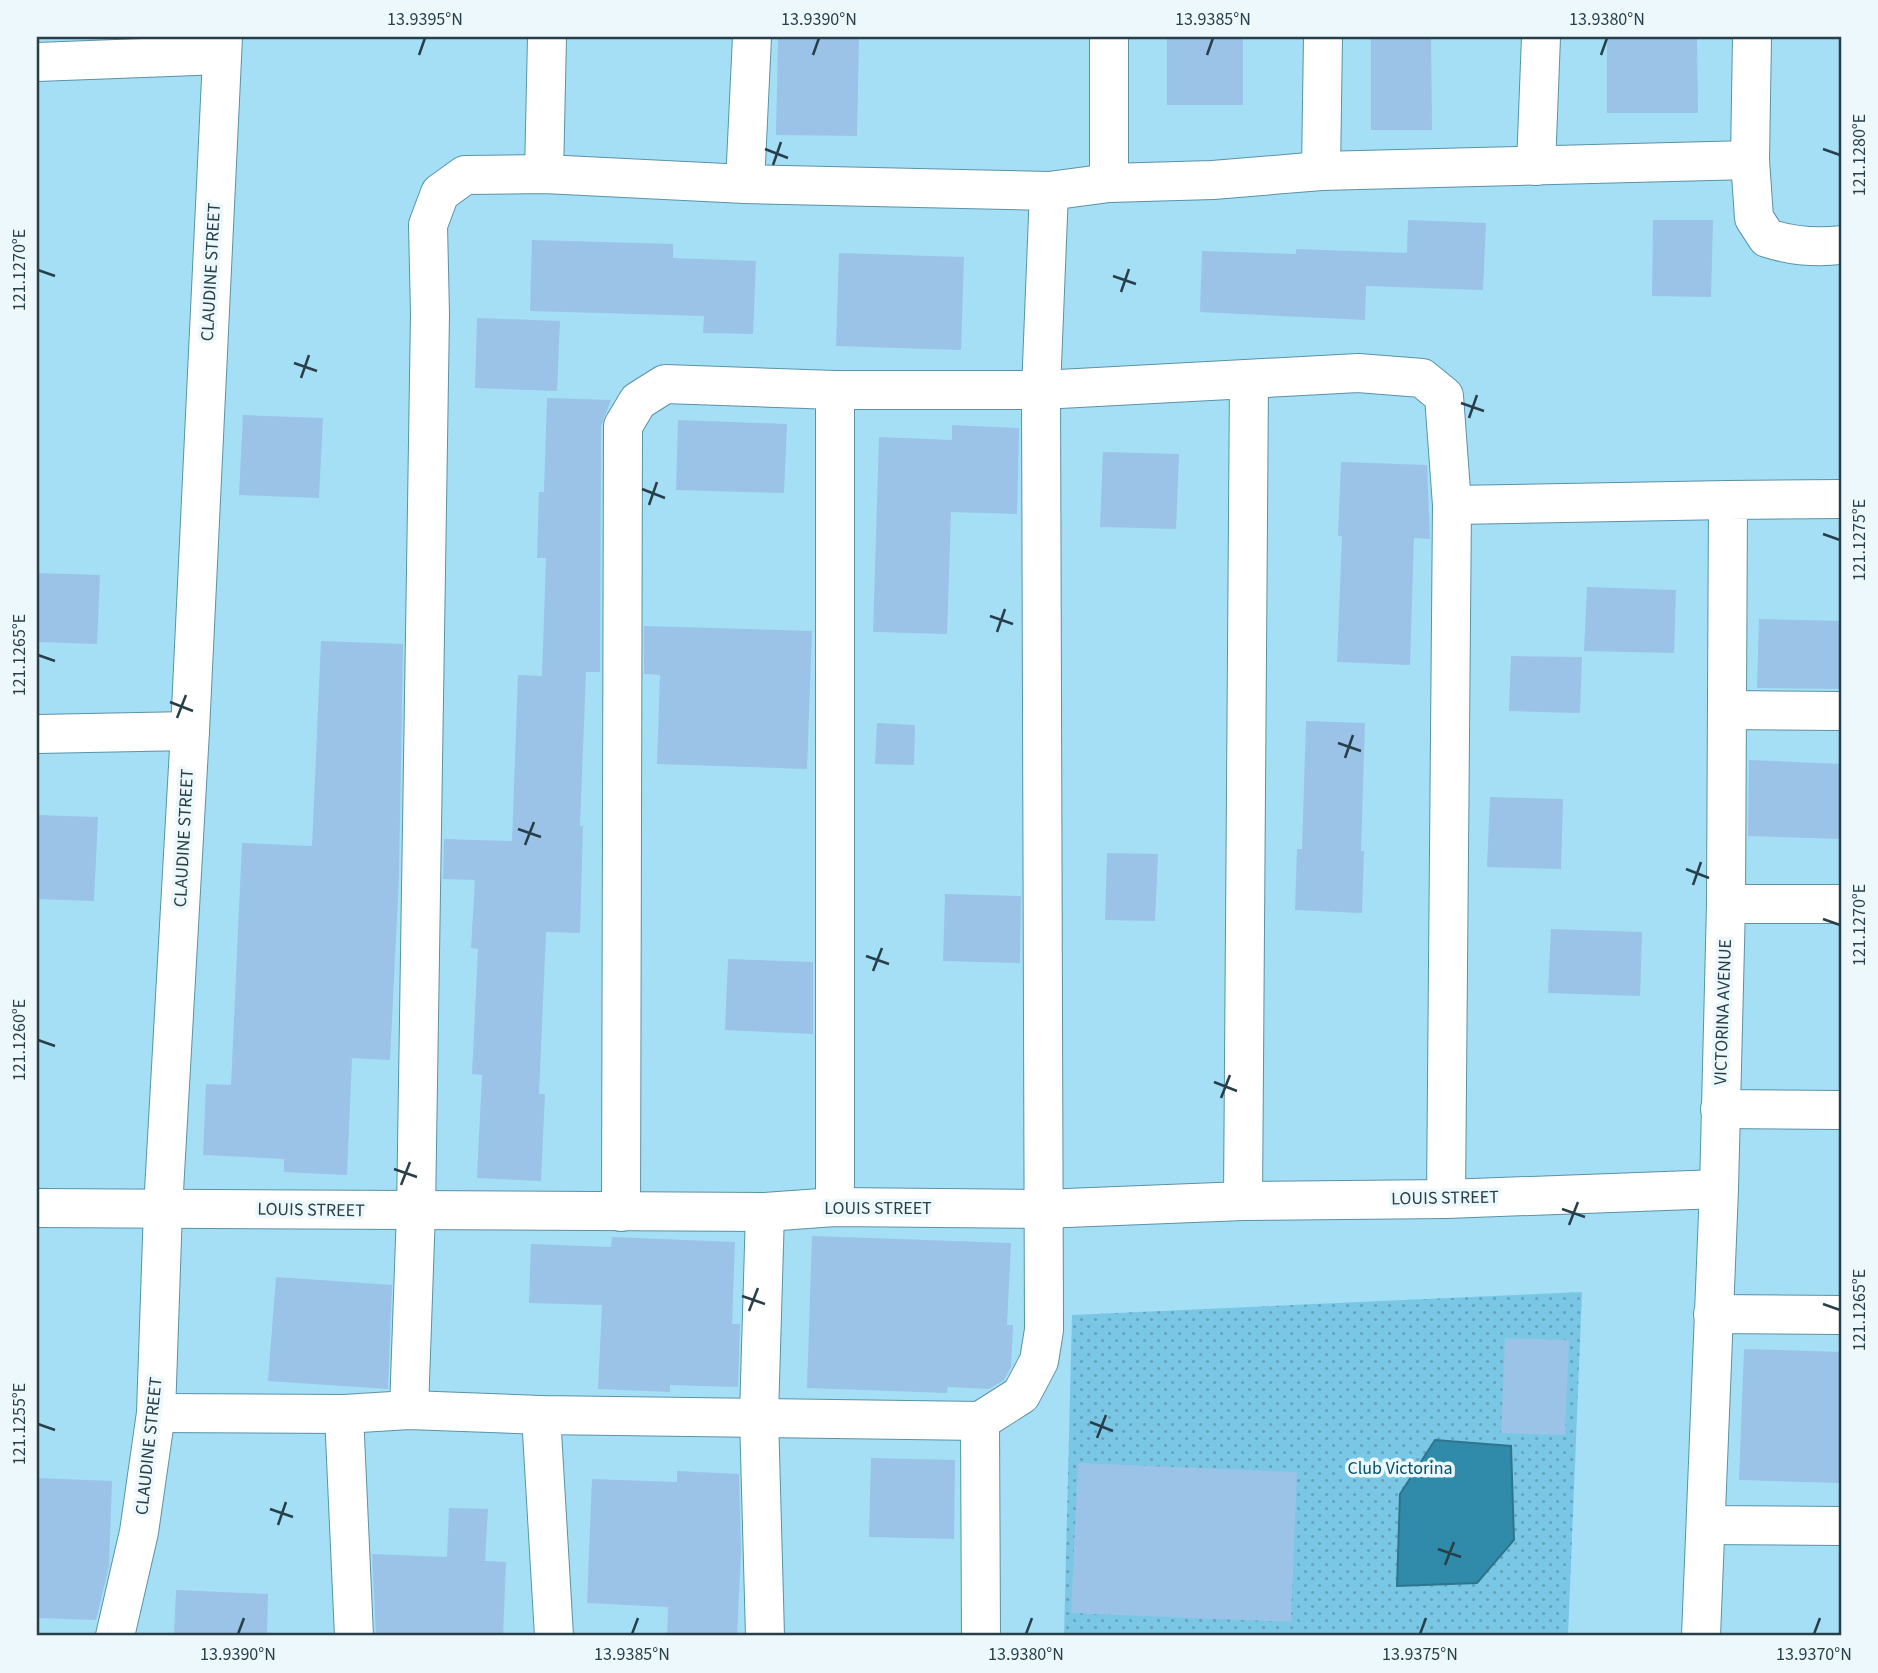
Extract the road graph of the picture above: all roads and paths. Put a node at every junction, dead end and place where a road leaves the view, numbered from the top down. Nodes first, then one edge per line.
1 (547, 37) edge
2 (752, 37) edge
3 (1109, 37) edge
4 (1323, 37) edge
5 (1541, 37) edge
6 (1752, 37) edge
7 (222, 46) edge
8 (37, 62) edge
9 (1750, 160) junction
10 (1536, 166) junction
11 (1321, 171) junction
12 (544, 174) junction
13 (1109, 183) junction
14 (745, 184) junction
15 (1049, 191) junction
16 (1841, 245) edge
17 (1249, 379) junction
18 (835, 390) junction
19 (1041, 390) junction
20 (1841, 499) edge
21 (1728, 500) junction
22 (1452, 505) junction
23 (1727, 710) junction
24 (1841, 711) edge
25 (190, 731) junction
26 (37, 734) edge
27 (1726, 904) junction
28 (1841, 904) edge
29 (1720, 1109) junction
30 (1841, 1110) edge
31 (1719, 1189) junction
32 (1446, 1199) junction
33 (1243, 1201) junction
34 (835, 1207) junction
35 (37, 1208) edge
36 (163, 1209) junction
37 (1042, 1209) junction
38 (416, 1211) junction
39 (621, 1212) junction
40 (765, 1212) junction
41 (1713, 1314) junction
42 (1841, 1315) edge
43 (409, 1410) junction
44 (156, 1413) junction
45 (344, 1414) junction
46 (541, 1415) junction
47 (758, 1416) junction
48 (980, 1421) junction
49 (1706, 1525) junction
50 (1841, 1526) edge
51 (115, 1636) edge
52 (354, 1636) edge
53 (554, 1636) edge
54 (765, 1636) edge
55 (981, 1636) edge
56 (1701, 1636) edge

1 - 12 street
2 - 14 street
3 - 13 street
4 - 11 street
5 - 10 street
6 - 9 street
7 - 8 street
7 - 25 street, CLAUDINE STREET
9 - 10 street
9 - 16 street
10 - 11 street
11 - 13 street
12 - 14 street
12 - 38 street
13 - 15 street
14 - 15 street
15 - 19 street
17 - 19 street
17 - 22 street
17 - 33 street
18 - 19 street
18 - 34 street
18 - 39 street
19 - 37 street
20 - 21 street
21 - 22 street
21 - 23 street, VICTORINA AVENUE
22 - 32 street
23 - 24 street
23 - 27 street, VICTORINA AVENUE
25 - 26 street
25 - 36 street, CLAUDINE STREET
27 - 28 street
27 - 29 street, VICTORINA AVENUE
29 - 30 street
29 - 31 street, VICTORINA AVENUE
31 - 32 street, LOUIS STREET
31 - 41 street, VICTORINA AVENUE
32 - 33 street, LOUIS STREET
33 - 37 street, LOUIS STREET
34 - 37 street, LOUIS STREET
34 - 40 street, LOUIS STREET
35 - 36 street, LOUIS STREET
36 - 38 street, LOUIS STREET
36 - 44 street, CLAUDINE STREET
37 - 48 street
38 - 39 street, LOUIS STREET
38 - 43 street
39 - 40 street, LOUIS STREET
40 - 47 street
41 - 42 street
41 - 49 street, VICTORINA AVENUE
43 - 45 street
43 - 46 street
44 - 45 street
44 - 51 street, CLAUDINE STREET
45 - 52 street
46 - 47 street
46 - 53 street
47 - 48 street
47 - 54 street
48 - 55 street
49 - 50 street
49 - 56 street, VICTORINA AVENUE

